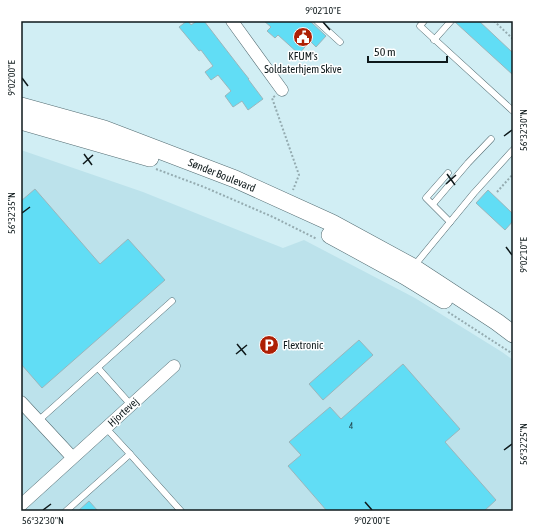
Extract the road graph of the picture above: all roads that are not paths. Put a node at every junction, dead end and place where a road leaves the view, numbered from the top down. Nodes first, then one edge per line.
1 (232, 21) edge
2 (317, 21) edge
3 (424, 21) edge
4 (451, 21) edge
5 (434, 40) junction
6 (340, 42) dead end
7 (282, 90) road end
8 (21, 106) edge
9 (513, 111) edge
10 (21, 121) edge
11 (491, 139) dead end
12 (513, 150) edge
13 (448, 173) dead end
14 (433, 204) junction
15 (450, 222) junction
16 (409, 272) junction
17 (172, 301) dead end
18 (513, 334) edge
19 (513, 346) edge
20 (174, 366) dead end
21 (98, 368) junction
22 (21, 402) edge
23 (131, 405) junction
24 (38, 421) junction
25 (106, 428) junction
26 (130, 454) junction
27 (72, 458) junction
28 (21, 504) edge
29 (66, 511) edge
30 (181, 511) edge

1 - 7 street
2 - 6 lane
3 - 5 lane
4 - 5 lane
5 - 9 lane
8 - 16 main road, Sønder Boulevard
10 - 16 main road, Sønder Boulevard
11 - 14 lane
12 - 15 lane
13 - 14 lane
14 - 15 lane
15 - 16 lane
16 - 18 main road, Sønder Boulevard
16 - 19 main road, Sønder Boulevard
17 - 21 lane
20 - 23 street, Hjortevej
21 - 23 lane
21 - 24 lane
22 - 24 street
23 - 25 street, Hjortevej
24 - 27 street
25 - 26 lane
25 - 27 street, Hjortevej
26 - 29 lane
26 - 30 lane
27 - 28 street, Hjortevej

